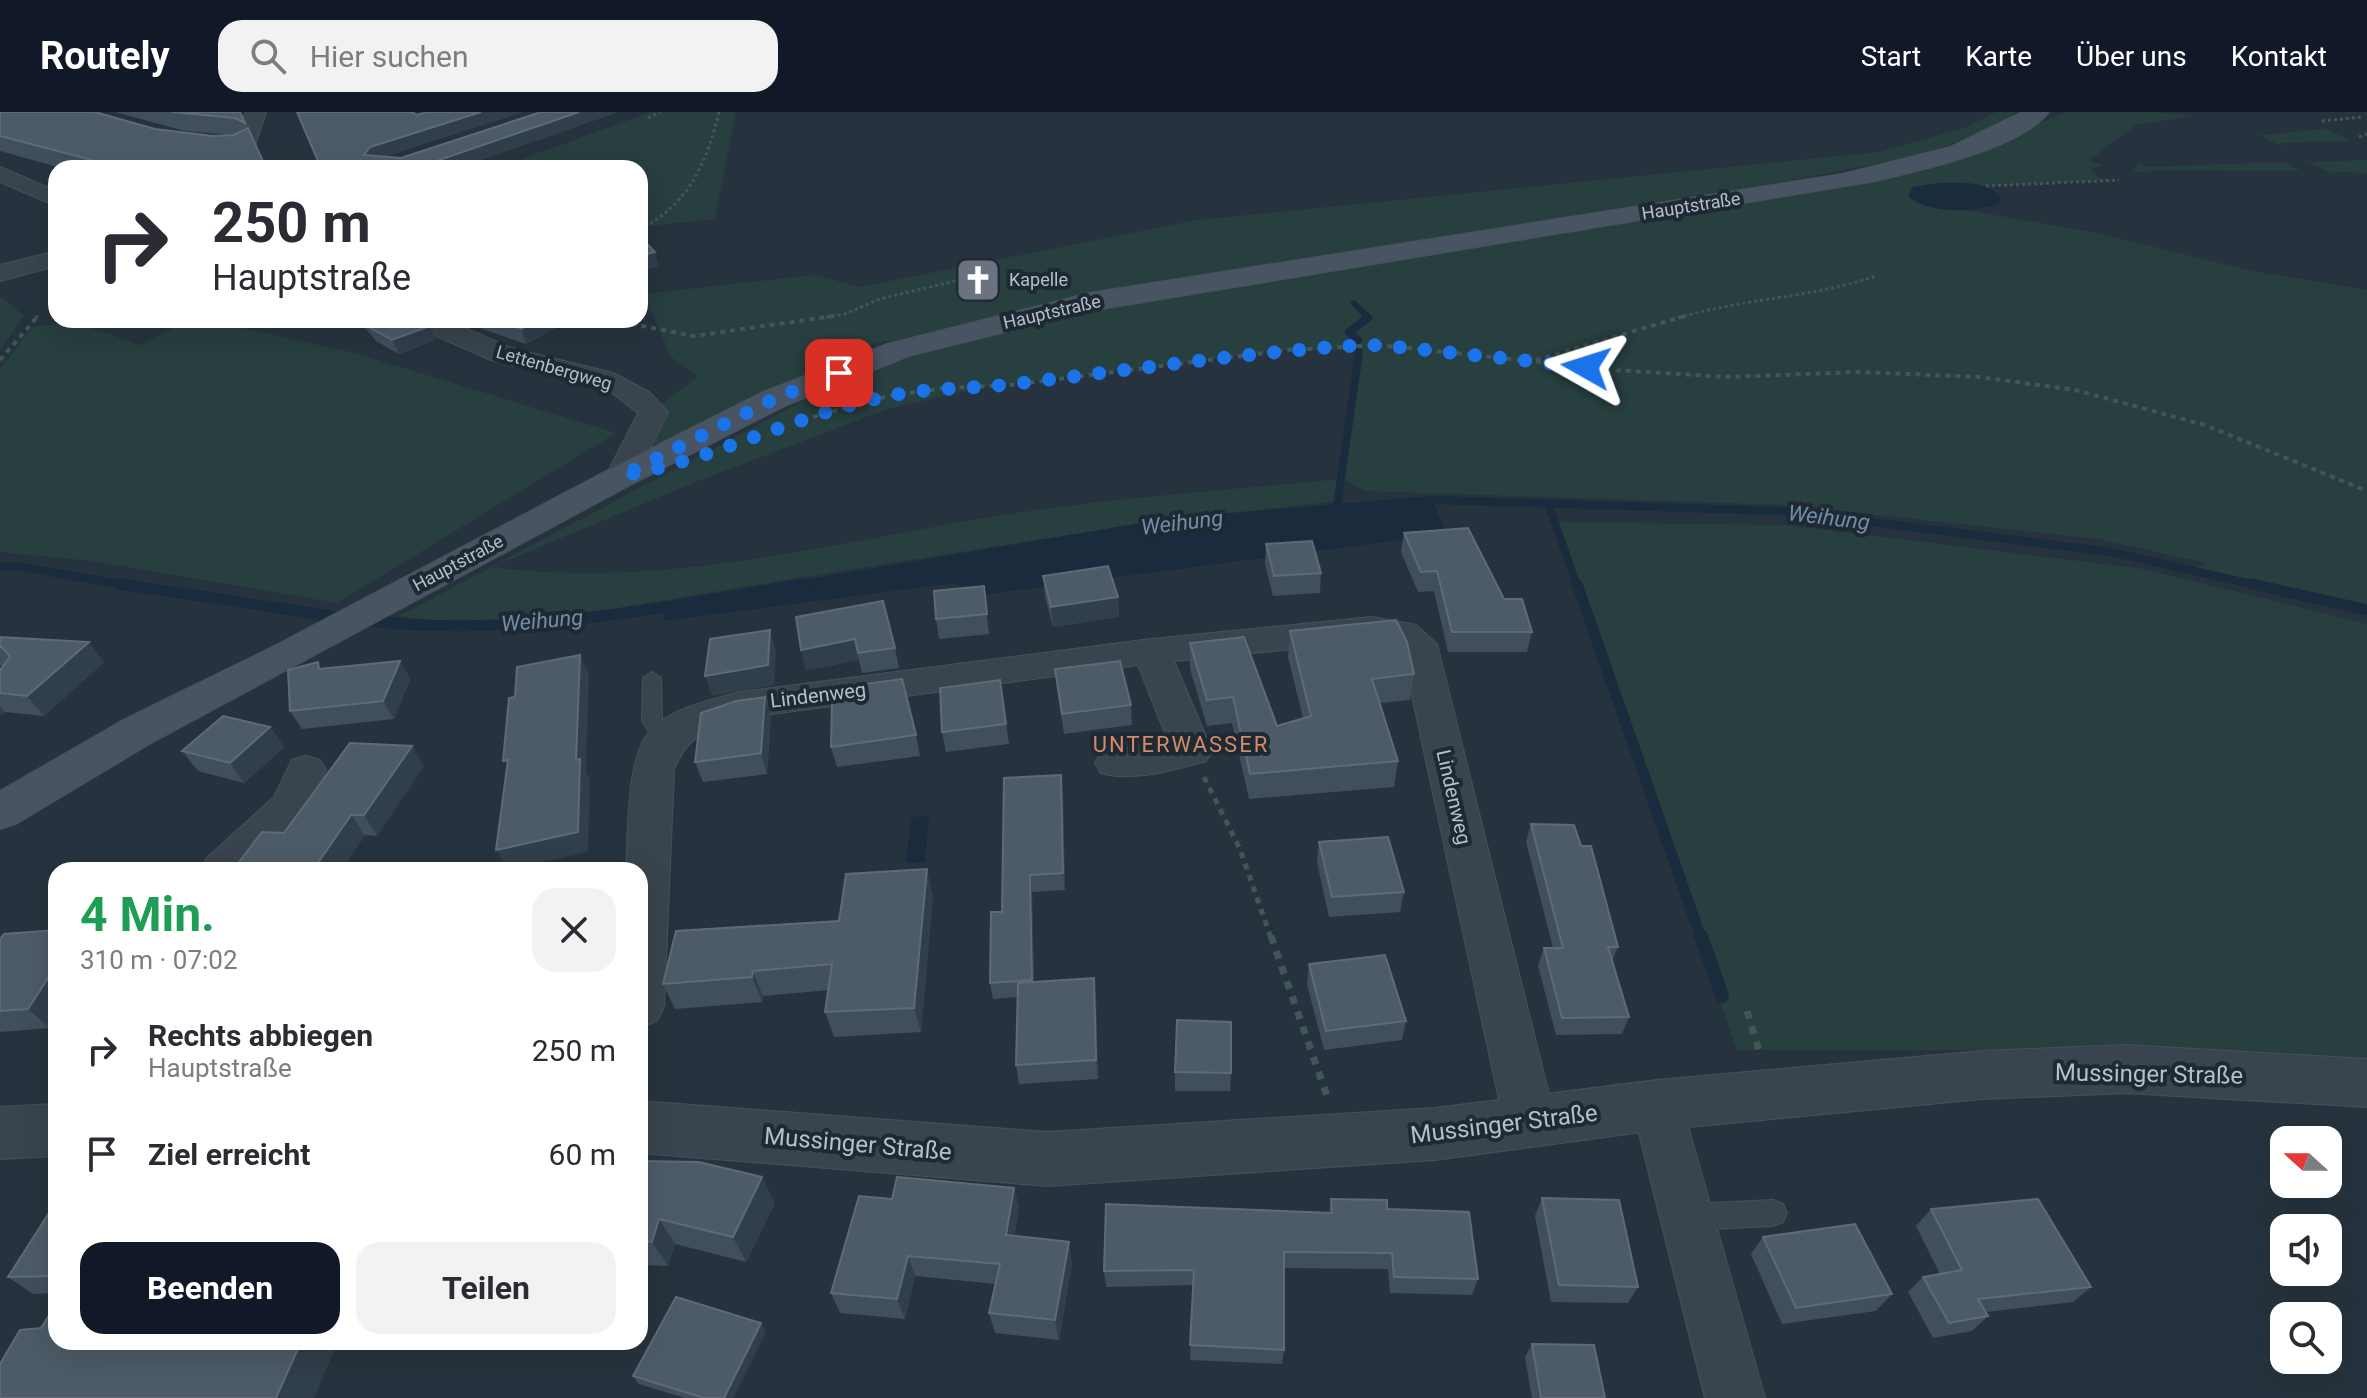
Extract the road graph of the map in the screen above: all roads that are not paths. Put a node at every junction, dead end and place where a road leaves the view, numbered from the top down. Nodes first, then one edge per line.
1 (256, 112) edge
2 (2038, 112) edge
3 (212, 144) edge
4 (244, 145) junction
5 (234, 160) edge
6 (0, 174) edge
7 (48, 195) edge
8 (48, 260) edge
9 (0, 273) edge
10 (445, 328) edge
11 (622, 476) junction
12 (1151, 651) junction
13 (652, 678) dead end
14 (138, 731) junction
15 (665, 740) junction
16 (1115, 763) dead end
17 (306, 770) dead end
18 (0, 787) edge
19 (0, 812) edge
20 (231, 862) edge
21 (648, 872) edge
22 (2367, 1083) edge
23 (1657, 1105) junction
24 (1530, 1123) junction
25 (648, 1128) edge
26 (1773, 1213) dead end
27 (1690, 1217) junction
28 (1735, 1398) edge

1 - 4 street
2 - 11 main road, Hauptstraße
3 - 4 street
4 - 5 street
6 - 7 street
8 - 9 street
10 - 11 street, Lettenbergweg
11 - 14 main road, Hauptstraße
12 - 15 street, Lindenweg
12 - 16 street
12 - 24 street, Lindenweg
13 - 15 lane
14 - 18 main road, Hauptstraße
14 - 19 main road, Hauptstraße
15 - 21 street
17 - 20 street
22 - 23 street, Mussinger Straße
23 - 24 street, Mussinger Straße
23 - 27 street
24 - 25 street, Mussinger Straße
26 - 27 lane
27 - 28 street

